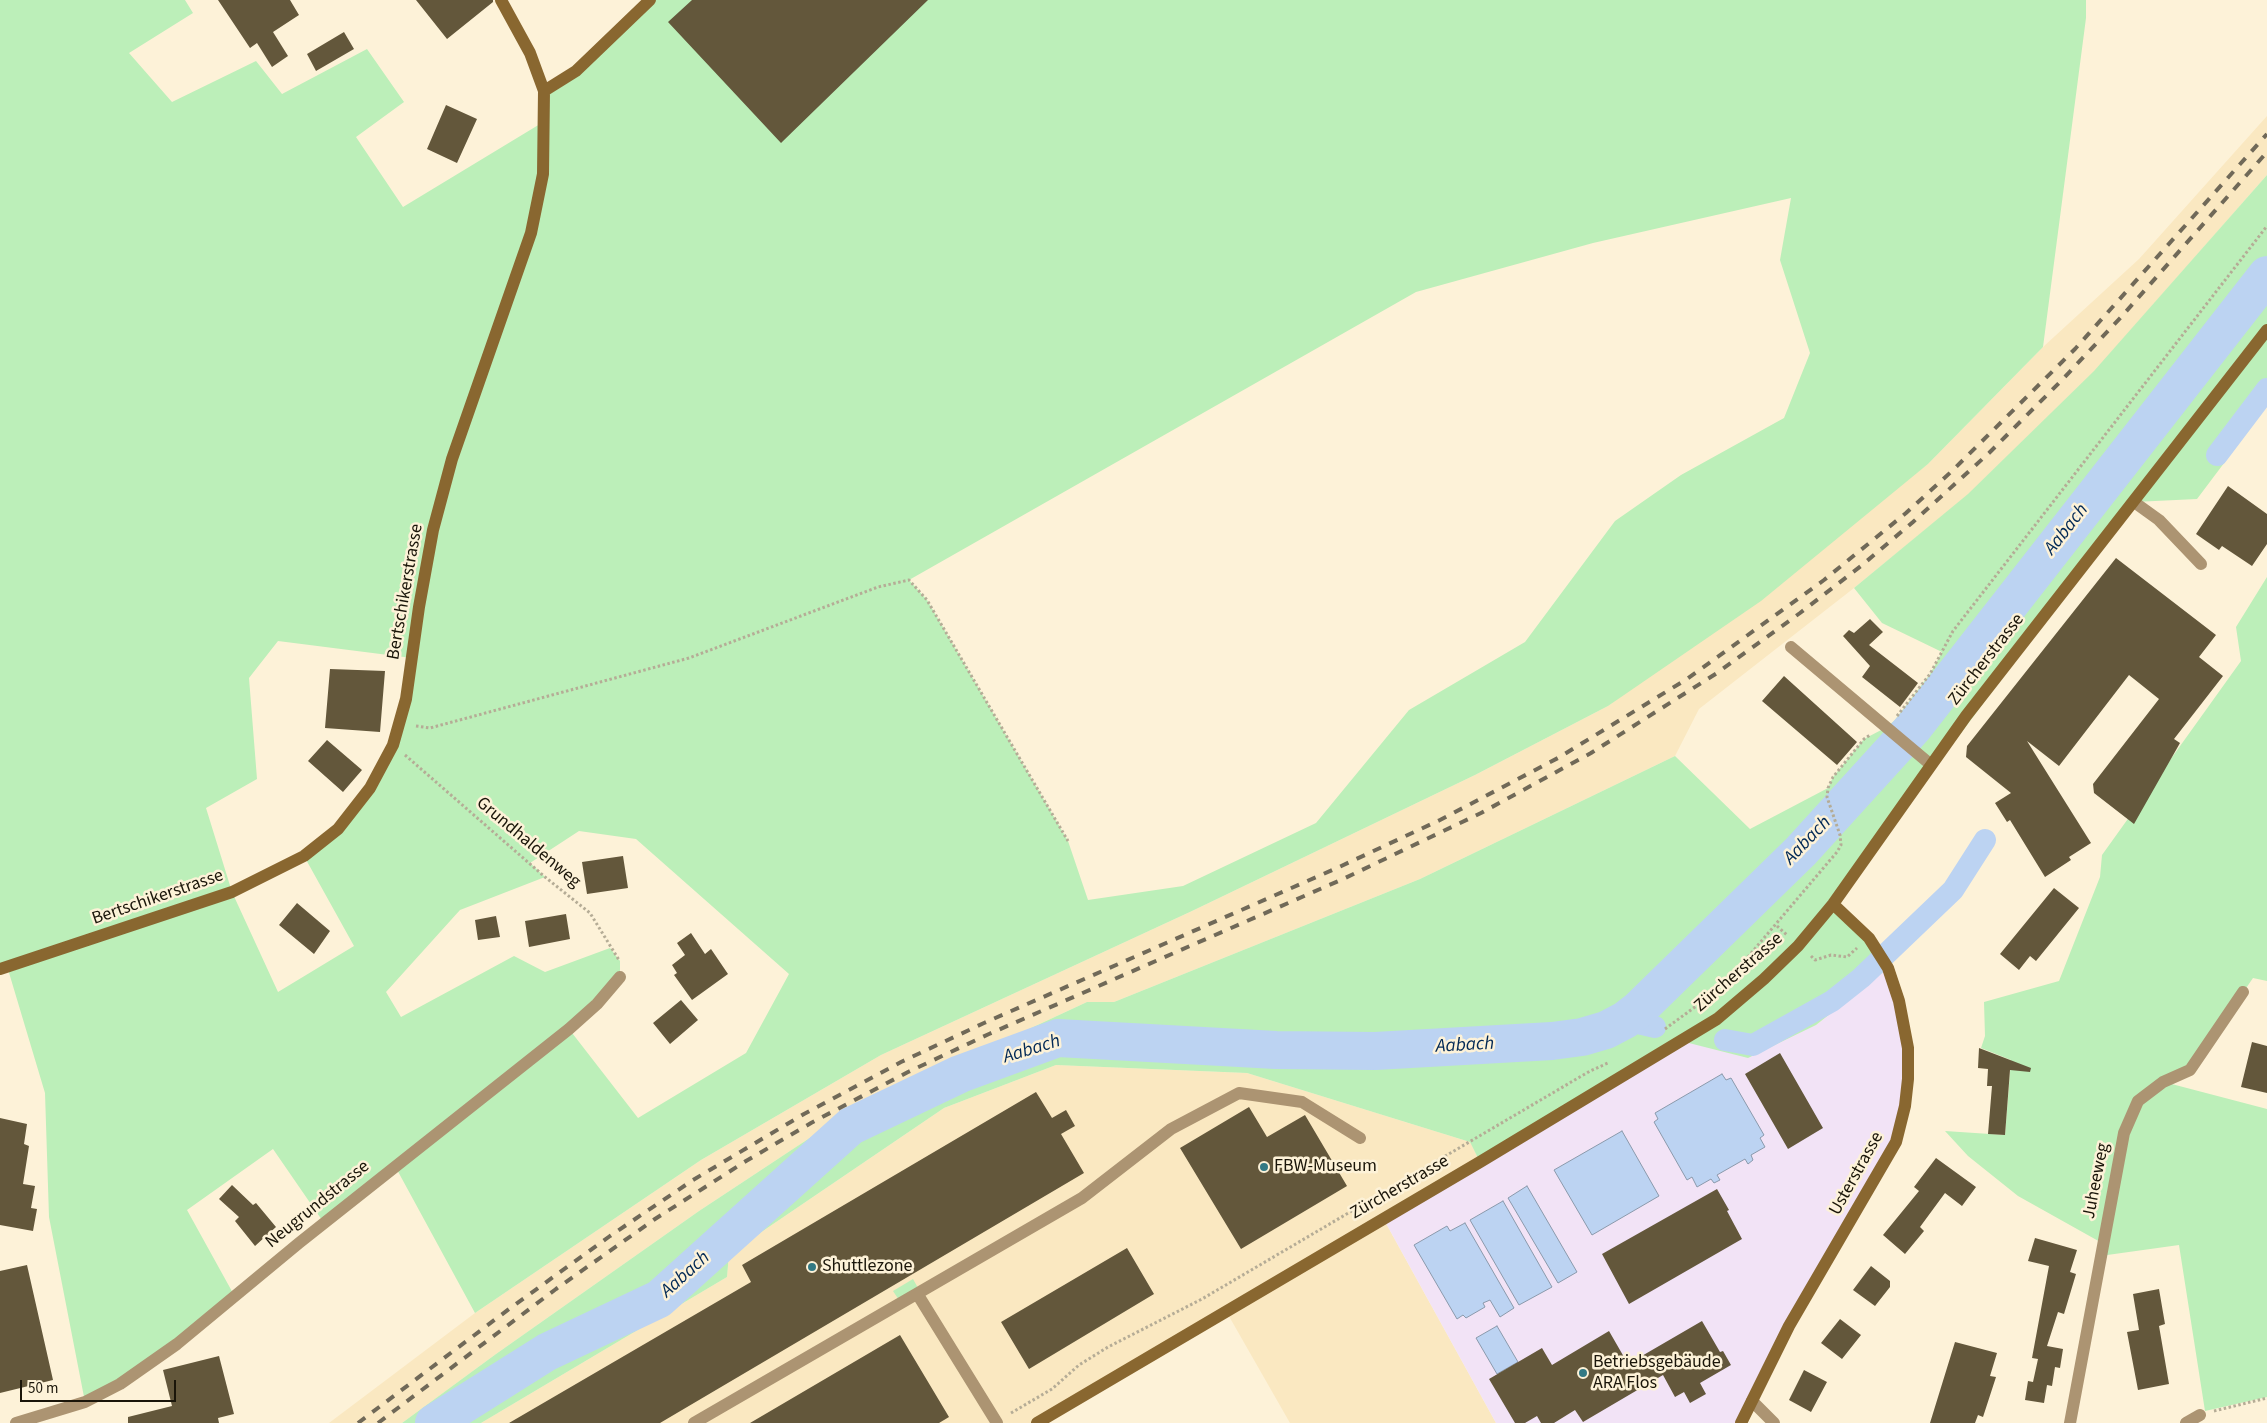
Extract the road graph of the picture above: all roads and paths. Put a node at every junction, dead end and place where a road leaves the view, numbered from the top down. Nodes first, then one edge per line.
1 (501, 0) edge
2 (650, 0) edge
3 (544, 90) junction
4 (2267, 226) edge
5 (2267, 330) edge
6 (2134, 502) junction
7 (2202, 564) dead end
8 (1791, 648) dead end
9 (399, 724) junction
10 (1888, 730) junction
11 (393, 745) junction
12 (1930, 764) junction
13 (1068, 841) dead end
14 (1833, 904) junction
15 (1847, 957) dead end
16 (1815, 960) dead end
17 (0, 969) edge
18 (620, 977) joint
19 (2244, 992) dead end
20 (1661, 1032) dead end
21 (1611, 1062) dead end
22 (1360, 1138) dead end
23 (918, 1295) junction
24 (2267, 1398) edge
25 (1752, 1401) junction
26 (2200, 1415) joint
27 (996, 1422) edge
28 (16, 1423) edge
29 (694, 1423) edge
30 (1037, 1423) edge
31 (1741, 1423) edge
32 (1774, 1423) edge
33 (2070, 1423) edge
34 (2186, 1423) edge

1 - 3 main road, Bertschikerstrasse
2 - 3 main road
3 - 9 main road, Bertschikerstrasse
4 - 10 path
5 - 6 main road, Zürcherstrasse
6 - 7 street
6 - 12 main road, Zürcherstrasse
8 - 10 street
9 - 11 main road, Bertschikerstrasse
9 - 13 path
10 - 12 street
10 - 20 path
11 - 17 main road, Bertschikerstrasse
11 - 18 path, Grundhaldenweg
12 - 14 main road, Zürcherstrasse
14 - 25 main road, Usterstrasse
14 - 30 main road, Zürcherstrasse
15 - 16 path
18 - 28 street, Neugrundstrasse
19 - 33 street, Juheeweg
21 - 27 path
22 - 23 street
23 - 27 street
23 - 29 street
24 - 26 path
25 - 31 main road, Usterstrasse
25 - 32 street
26 - 34 street

